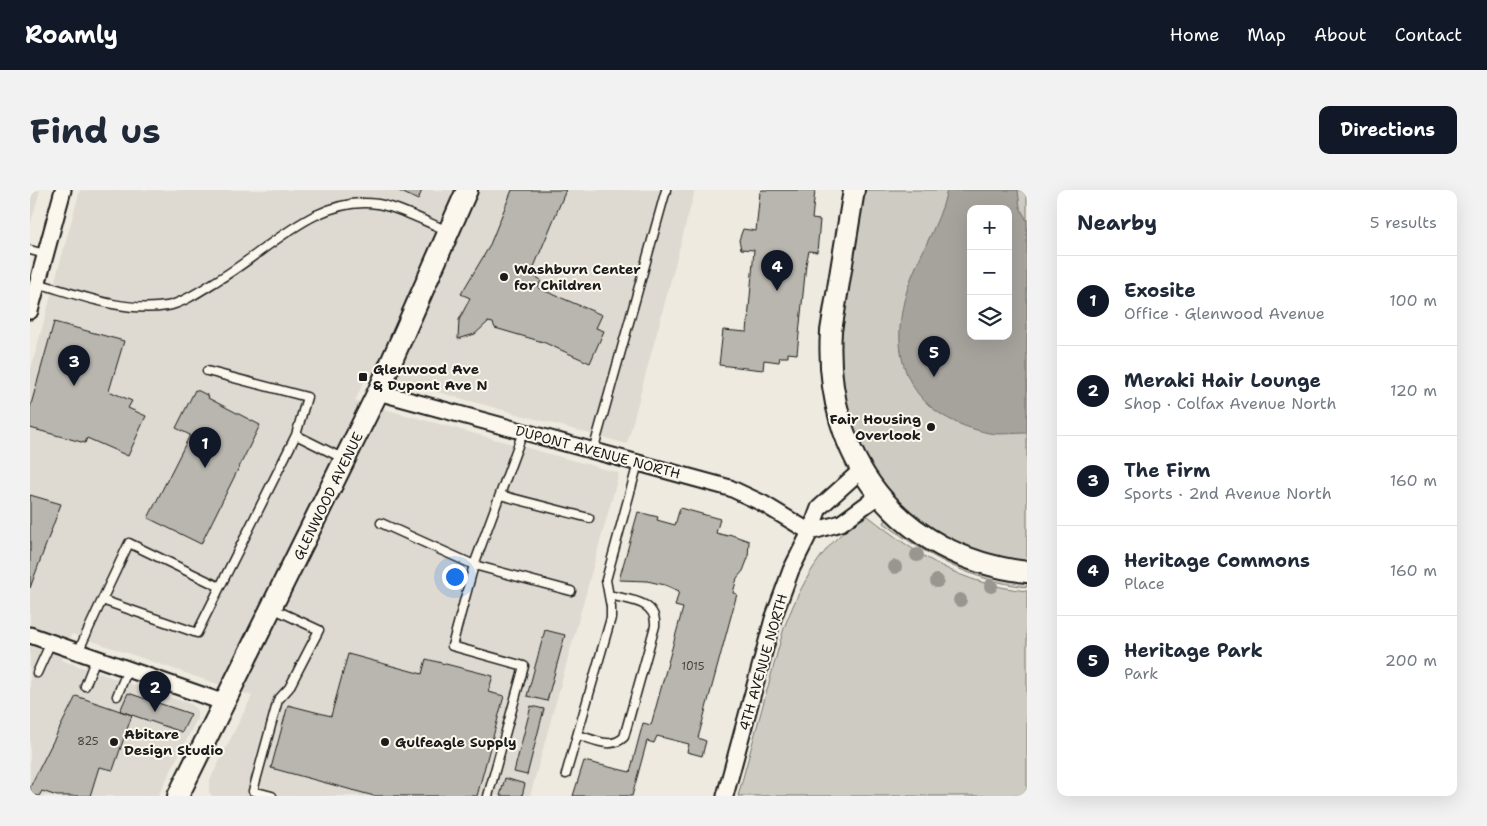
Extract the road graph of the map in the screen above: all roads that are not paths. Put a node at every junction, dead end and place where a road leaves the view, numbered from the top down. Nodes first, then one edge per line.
1 (63, 190) edge
2 (467, 190) edge
3 (666, 190) edge
4 (854, 190) edge
5 (448, 231) junction
6 (30, 250) edge
7 (45, 254) junction
8 (38, 283) junction
9 (30, 311) edge
10 (207, 371) dead end
11 (378, 392) junction
12 (522, 432) junction
13 (296, 435) junction
14 (593, 451) junction
15 (345, 460) junction
16 (638, 463) junction
17 (860, 471) junction
18 (500, 495) junction
19 (878, 496) junction
20 (589, 518) dead end
21 (381, 523) dead end
22 (810, 532) junction
23 (474, 565) junction
24 (1027, 572) edge
25 (220, 586) junction
26 (571, 591) dead end
27 (610, 595) junction
28 (102, 600) junction
29 (272, 608) junction
30 (30, 635) edge
31 (51, 642) junction
32 (78, 652) junction
33 (96, 658) junction
34 (128, 668) junction
35 (37, 673) dead end
36 (85, 686) dead end
37 (117, 696) dead end
38 (224, 703) junction
39 (578, 735) junction
40 (566, 774) dead end
41 (178, 796) edge
42 (272, 796) edge
43 (488, 796) edge
44 (725, 796) edge

1 - 7 street
2 - 5 street, GLENWOOD AVENUE
3 - 14 lane
4 - 17 street
5 - 8 lane
5 - 11 street, GLENWOOD AVENUE
6 - 7 lane
7 - 8 street
8 - 9 street
10 - 13 lane
11 - 12 street, DUPONT AVENUE NORTH
11 - 15 street, GLENWOOD AVENUE
12 - 14 street, DUPONT AVENUE NORTH
12 - 18 lane
13 - 15 lane
13 - 25 lane
14 - 16 street, DUPONT AVENUE NORTH
15 - 29 street, GLENWOOD AVENUE
16 - 22 street, DUPONT AVENUE NORTH
16 - 27 lane
17 - 19 street
17 - 22 street, 4TH AVENUE NORTH
18 - 20 lane
18 - 23 lane
19 - 22 street
19 - 24 street
21 - 23 lane
22 - 44 street, 4TH AVENUE NORTH
23 - 26 lane
23 - 43 lane
25 - 28 lane
25 - 28 lane
27 - 39 lane
27 - 39 lane
28 - 32 lane
29 - 38 street, GLENWOOD AVENUE
29 - 42 lane
30 - 31 street
31 - 32 street
31 - 35 lane
32 - 33 street
33 - 34 street
33 - 36 lane
34 - 37 lane
34 - 38 street
38 - 41 street, GLENWOOD AVENUE
39 - 40 lane

